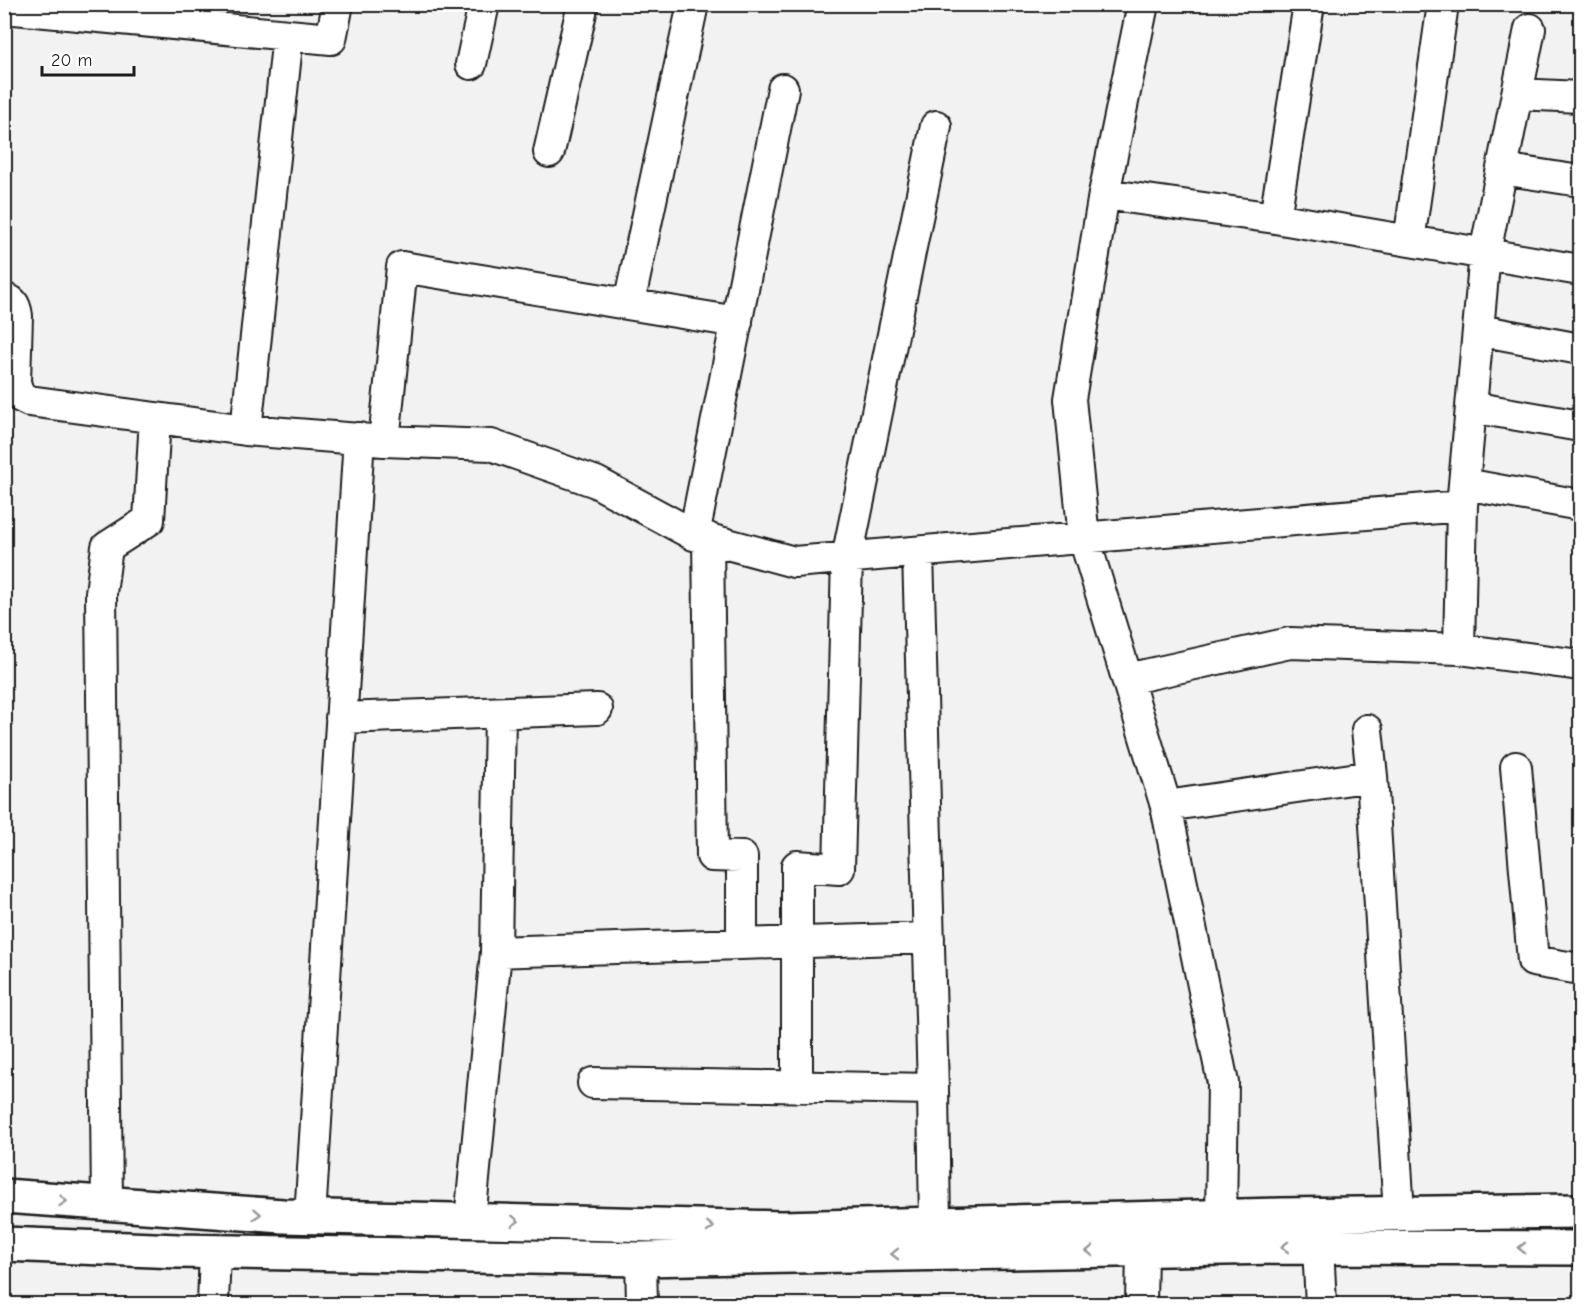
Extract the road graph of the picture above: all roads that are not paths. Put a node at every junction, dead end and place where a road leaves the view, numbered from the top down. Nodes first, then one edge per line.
1 (338, 4) edge
2 (484, 4) edge
3 (583, 4) edge
4 (693, 4) edge
5 (1143, 4) edge
6 (1309, 4) edge
7 (1443, 4) edge
8 (19, 7) edge
9 (1530, 29) dead end
10 (288, 35) junction
11 (471, 64) dead end
12 (783, 89) dead end
13 (1517, 94) junction
14 (1581, 98) edge
15 (936, 126) dead end
16 (549, 152) dead end
17 (1502, 169) junction
18 (1581, 180) edge
19 (1104, 194) junction
20 (1275, 218) junction
21 (1409, 241) junction
22 (1485, 253) junction
23 (1581, 270) edge
24 (4, 299) edge
25 (629, 304) junction
26 (737, 322) junction
27 (1479, 330) junction
28 (1581, 349) edge
29 (1472, 407) junction
30 (155, 418) junction
31 (1581, 426) edge
32 (246, 430) junction
33 (371, 440) junction
34 (1463, 495) junction
35 (1581, 506) edge
36 (701, 537) junction
37 (1084, 538) junction
38 (918, 553) junction
39 (847, 558) junction
40 (1459, 649) junction
41 (1581, 665) edge
42 (1127, 679) junction
43 (597, 710) dead end
44 (500, 713) junction
45 (341, 718) junction
46 (1367, 730) dead end
47 (1516, 767) dead end
48 (1372, 776) junction
49 (1166, 806) junction
50 (929, 938) junction
51 (797, 942) junction
52 (742, 944) junction
53 (496, 952) junction
54 (1581, 969) edge
55 (593, 1083) dead end
56 (797, 1087) junction
57 (933, 1089) junction
58 (4, 1196) edge
59 (107, 1204) junction
60 (1581, 1211) edge
61 (1399, 1213) junction
62 (1221, 1216) junction
63 (310, 1217) junction
64 (470, 1220) junction
65 (935, 1225) junction
66 (4, 1244) edge
67 (1318, 1247) junction
68 (1581, 1248) edge
69 (1142, 1250) junction
70 (215, 1252) junction
71 (640, 1259) junction
72 (213, 1305) edge
73 (642, 1305) edge
74 (1141, 1305) edge
75 (1321, 1305) edge

1 - 10 street
2 - 11 street
3 - 16 street
4 - 25 street
5 - 19 street
6 - 20 street
7 - 21 street
8 - 10 street
9 - 13 street
10 - 32 street
12 - 26 street
13 - 14 street
13 - 17 street
15 - 39 street
17 - 18 street
17 - 22 street
19 - 20 street
19 - 37 street
20 - 21 street
21 - 22 street
22 - 23 street
22 - 27 street
24 - 30 street
25 - 26 street
25 - 33 street
26 - 36 street
27 - 28 street
27 - 29 street
29 - 31 street
29 - 34 street
30 - 32 street
30 - 59 street
32 - 33 street
33 - 36 street
33 - 45 street
34 - 35 street
34 - 37 street
34 - 40 street
36 - 39 street
36 - 52 street
37 - 38 street
37 - 42 street
38 - 39 street
38 - 50 street
39 - 51 street
40 - 41 street
40 - 42 street
42 - 49 street
43 - 44 street
44 - 45 street
44 - 53 street
45 - 63 street
46 - 48 street
47 - 54 street
48 - 49 street
48 - 61 street
49 - 62 street
50 - 51 street
50 - 57 street
51 - 52 street
51 - 56 street
52 - 53 street
53 - 64 street
55 - 56 street
56 - 57 street
57 - 65 street
58 -> 59 street
59 -> 63 street
60 - 61 street
61 - 62 street
62 - 65 street
63 - 64 street
64 -> 65 street
66 - 70 street
68 -> 67 street
67 -> 69 street
67 - 75 street
69 -> 71 street
69 - 74 street
70 - 71 street
70 - 72 street
71 - 73 street

